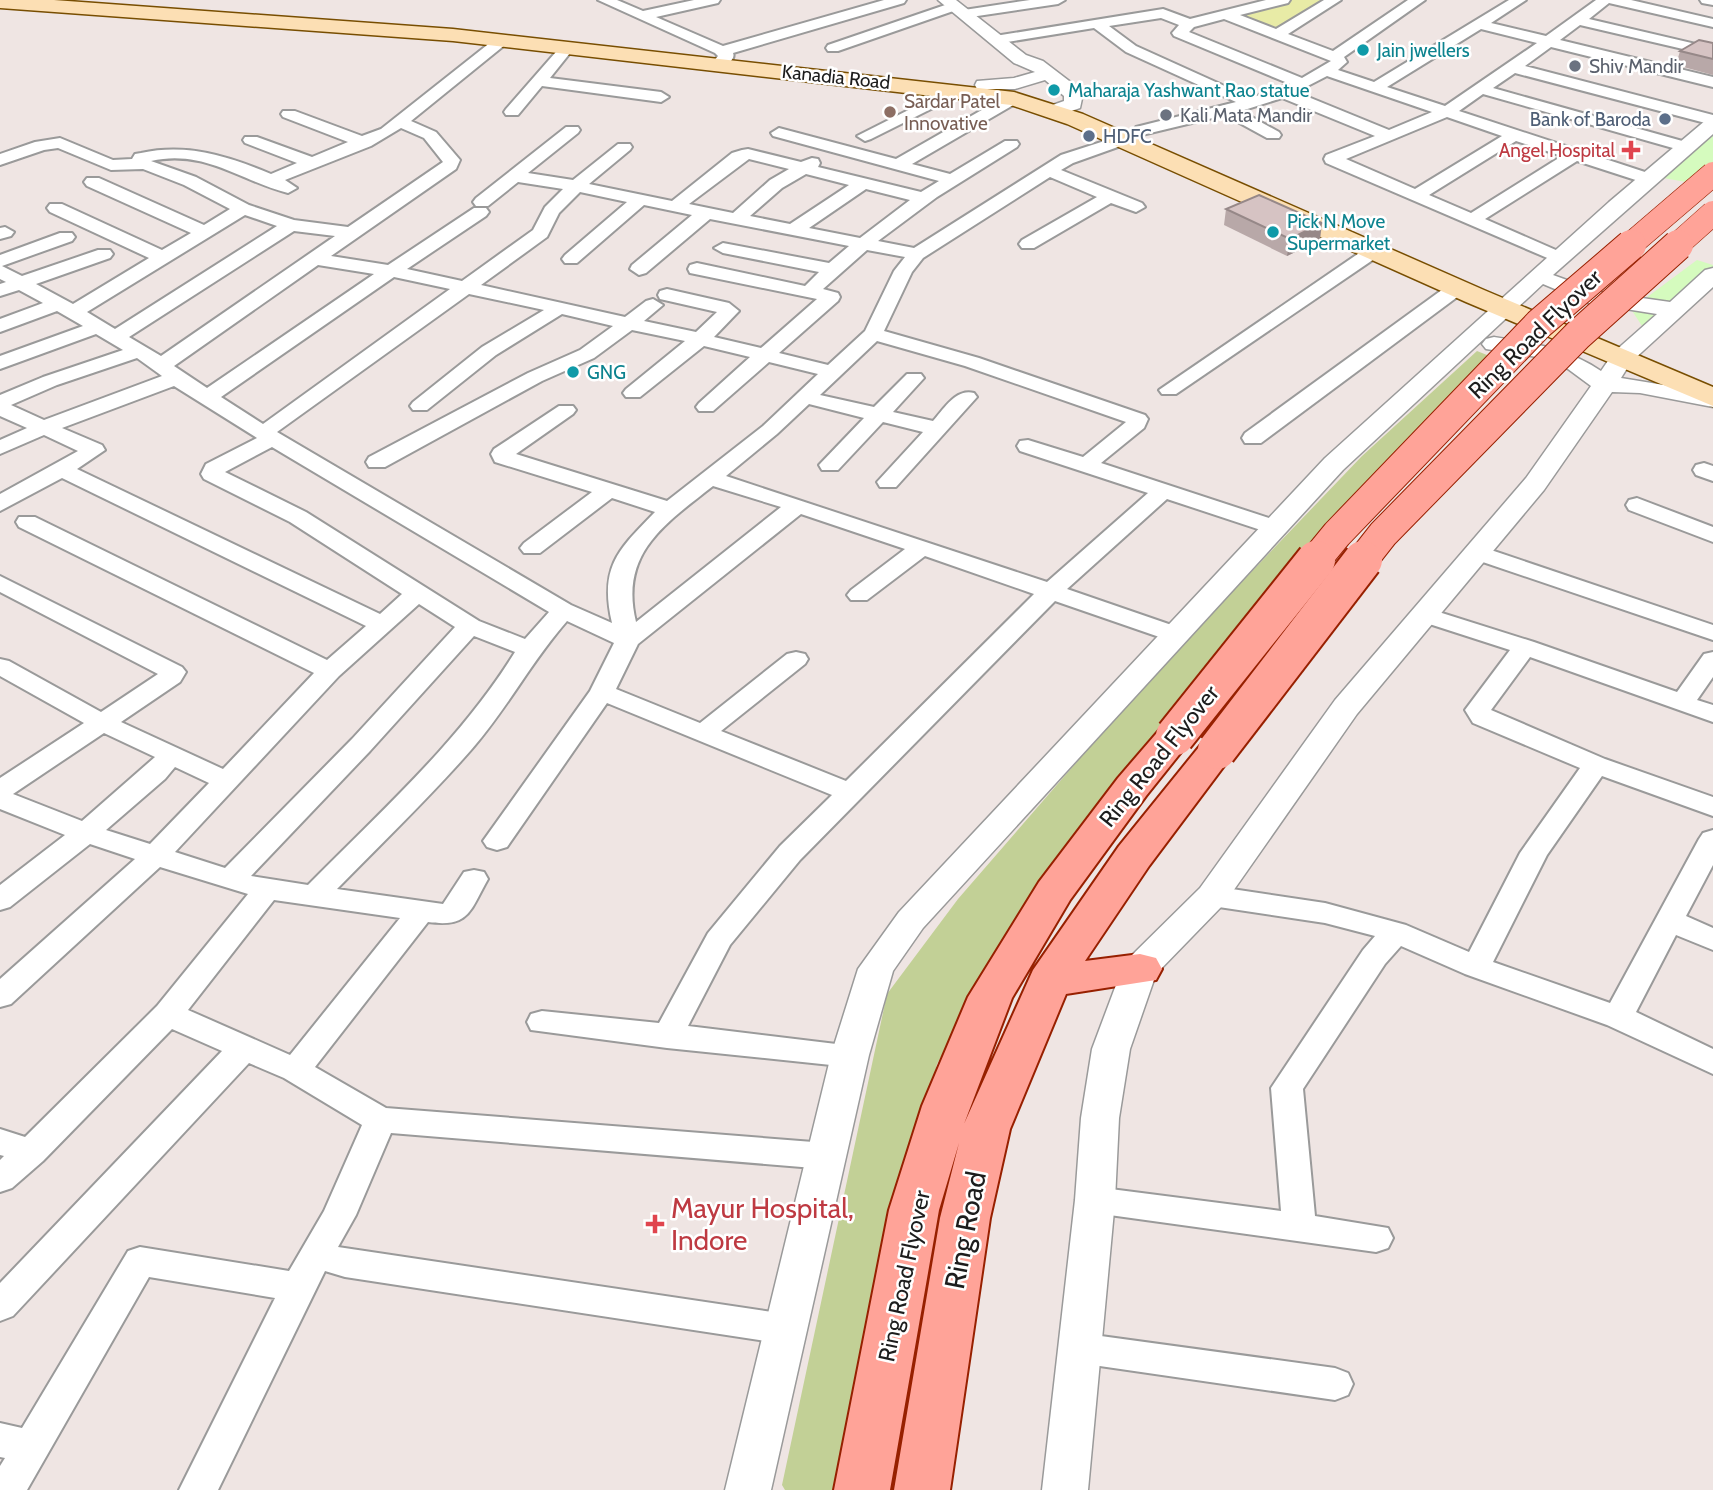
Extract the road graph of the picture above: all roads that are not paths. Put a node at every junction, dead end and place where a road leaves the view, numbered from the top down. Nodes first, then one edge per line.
1 (112, 0) edge
2 (605, 0) edge
3 (713, 0) edge
4 (899, 0) edge
5 (1058, 0) edge
6 (1283, 0) edge
7 (1334, 0) edge
8 (1418, 0) edge
9 (1519, 0) edge
10 (1605, 0) edge
11 (1614, 0) edge
12 (1707, 0) edge
13 (1713, 1) edge
14 (0, 2) edge
15 (1153, 4) edge
16 (961, 6) edge
17 (228, 13) junction
18 (1226, 15) junction
19 (642, 16) junction
20 (1577, 20) junction
21 (1097, 23) junction
22 (1713, 23) edge
23 (1189, 24) junction
24 (1478, 24) junction
25 (1276, 35) junction
26 (491, 36) junction
27 (1013, 37) junction
28 (995, 40) junction
29 (1548, 41) junction
30 (567, 48) junction
31 (833, 48) dead end
32 (1713, 52) edge
33 (722, 57) junction
34 (1336, 57) junction
35 (1513, 68) junction
36 (1042, 70) junction
37 (1326, 71) junction
38 (538, 81) junction
39 (1713, 82) edge
40 (1301, 83) junction
41 (984, 85) junction
42 (1375, 88) junction
43 (1481, 89) junction
44 (956, 90) junction
45 (1281, 92) junction
46 (661, 97) dead end
47 (1014, 99) junction
48 (1250, 103) junction
49 (1064, 107) junction
50 (1226, 109) junction
51 (512, 112) dead end
52 (1446, 112) junction
53 (289, 114) dead end
54 (400, 122) junction
55 (1713, 122) edge
56 (572, 130) dead end
57 (779, 133) dead end
58 (1133, 135) junction
59 (1273, 135) dead end
60 (1514, 135) junction
61 (865, 136) dead end
62 (1390, 136) junction
63 (251, 140) dead end
64 (365, 143) junction
65 (1011, 144) dead end
66 (624, 147) dead end
67 (1686, 147) junction
68 (839, 149) junction
69 (1576, 154) junction
70 (0, 160) edge
71 (140, 163) junction
72 (314, 163) junction
73 (229, 165) junction
74 (898, 165) junction
75 (802, 167) junction
76 (1049, 171) junction
77 (1713, 174) edge
78 (513, 176) junction
79 (950, 179) junction
80 (1648, 179) junction
81 (271, 180) junction
82 (93, 181) dead end
83 (190, 181) junction
84 (863, 183) junction
85 (576, 186) junction
86 (293, 190) dead end
87 (1111, 196) junction
88 (1415, 196) junction
89 (923, 198) junction
90 (640, 200) junction
91 (1136, 206) dead end
92 (675, 207) junction
93 (56, 208) dead end
94 (243, 209) junction
95 (1713, 213) edge
96 (706, 214) junction
97 (736, 219) junction
98 (1471, 221) junction
99 (291, 225) junction
100 (795, 229) junction
101 (204, 232) junction
102 (350, 233) junction
103 (66, 237) dead end
104 (862, 243) junction
105 (1028, 244) dead end
106 (723, 248) dead end
107 (1374, 251) junction
108 (104, 254) dead end
109 (917, 254) junction
110 (162, 257) junction
111 (1559, 258) junction
112 (312, 259) junction
113 (571, 259) dead end
114 (0, 261) edge
115 (639, 269) dead end
116 (697, 269) dead end
117 (835, 270) junction
118 (0, 271) edge
119 (392, 271) junction
120 (1541, 277) junction
121 (22, 283) junction
122 (1708, 285) edge
123 (465, 286) junction
124 (1457, 288) junction
125 (0, 290) edge
126 (809, 292) junction
127 (1513, 302) junction
128 (559, 307) junction
129 (65, 308) junction
130 (1673, 309) junction
131 (628, 324) junction
132 (0, 326) edge
133 (107, 332) junction
134 (873, 334) junction
135 (700, 339) junction
136 (1465, 344) junction
137 (1628, 350) junction
138 (139, 351) junction
139 (765, 355) junction
140 (0, 363) edge
141 (169, 371) junction
142 (833, 372) junction
143 (914, 378) dead end
144 (1713, 379) edge
145 (1604, 384) junction
146 (1169, 390) dead end
147 (633, 393) dead end
148 (208, 397) junction
149 (804, 397) junction
150 (967, 397) dead end
151 (1713, 399) edge
152 (0, 402) edge
153 (420, 407) dead end
154 (706, 407) dead end
155 (0, 408) edge
156 (566, 410) dead end
157 (877, 416) junction
158 (44, 427) junction
159 (938, 429) junction
160 (268, 436) junction
161 (1252, 438) dead end
162 (1028, 446) dead end
163 (0, 448) edge
164 (377, 462) dead end
165 (830, 464) dead end
166 (1086, 465) junction
167 (58, 471) junction
168 (710, 478) junction
169 (888, 482) dead end
170 (608, 490) junction
171 (1163, 491) junction
172 (0, 504) edge
173 (797, 505) junction
174 (1637, 505) dead end
175 (670, 509) junction
176 (27, 522) dead end
177 (1276, 527) junction
178 (1713, 535) edge
179 (532, 548) dead end
180 (922, 548) junction
181 (1479, 553) junction
182 (0, 583) edge
183 (1050, 592) junction
184 (416, 594) junction
185 (859, 595) dead end
186 (563, 610) junction
187 (1426, 615) junction
188 (384, 625) junction
189 (470, 626) junction
190 (1713, 633) edge
191 (1177, 635) junction
192 (628, 640) junction
193 (1525, 647) junction
194 (529, 649) junction
195 (796, 659) dead end
196 (1713, 659) edge
197 (1, 669) edge
198 (330, 671) junction
199 (602, 692) junction
200 (1682, 703) junction
201 (1713, 714) edge
202 (101, 722) junction
203 (703, 733) junction
204 (1196, 743) junction
205 (172, 753) junction
206 (1596, 765) junction
207 (227, 781) junction
208 (849, 793) junction
209 (2, 800) edge
210 (1713, 807) edge
211 (86, 833) junction
212 (1713, 839) edge
213 (497, 841) dead end
214 (155, 856) junction
215 (474, 879) dead end
216 (230, 880) junction
217 (267, 889) junction
218 (314, 895) junction
219 (1212, 896) junction
220 (0, 900) edge
221 (421, 911) junction
222 (1668, 920) junction
223 (1396, 932) junction
224 (1713, 940) edge
225 (1476, 967) junction
226 (1140, 969) junction
227 (1049, 981) junction
228 (0, 996) edge
229 (168, 1014) junction
230 (1618, 1017) junction
231 (542, 1022) dead end
232 (667, 1037) junction
233 (244, 1048) junction
234 (850, 1055) junction
235 (1713, 1062) edge
236 (295, 1070) junction
237 (380, 1120) junction
238 (0, 1142) edge
239 (31, 1152) junction
240 (826, 1156) junction
241 (0, 1179) edge
242 (1095, 1200) junction
243 (1299, 1228) junction
244 (1376, 1238) dead end
245 (316, 1255) junction
246 (140, 1261) joint
247 (298, 1287) junction
248 (0, 1306) edge
249 (785, 1329) junction
250 (1079, 1348) junction
251 (1335, 1384) dead end
252 (15, 1444) edge
253 (7, 1490) edge
254 (198, 1490) edge
255 (748, 1490) edge
256 (862, 1490) edge
257 (922, 1490) edge
258 (1065, 1490) edge

1 - 17 main road, Kanadia Road
2 - 19 street
3 - 19 street
4 - 33 street
5 - 16 street
6 - 18 street
7 - 25 street
8 - 34 street
9 - 24 street
10 - 20 street
11 - 22 street
12 - 13 street
14 - 17 main road, Kanadia Road
15 - 21 street
15 - 23 street
16 - 27 street
16 - 28 street
16 - 31 street
17 - 26 main road, Kanadia Road
18 - 23 street
18 - 25 street
19 - 33 street
20 - 29 street
20 - 32 street
21 - 27 street
21 - 48 street
23 - 40 street
24 - 29 street
24 - 42 street
25 - 34 street
26 - 30 main road, Kanadia Road
26 - 33 main road, Kanadia Road
26 - 54 street
27 - 28 street
27 - 36 street
28 - 36 street
29 - 35 street
29 - 39 street
30 - 33 main road, Kanadia Road
30 - 38 street
33 - 41 main road, Kanadia Road
33 - 44 main road, Kanadia Road
34 - 37 street
35 - 43 street
35 - 55 street
36 - 41 street
36 - 49 street
37 - 40 street
37 - 42 street
38 - 46 street
38 - 51 street
40 - 45 street
41 - 49 main road, Kanadia Road
42 - 52 street
43 - 52 street
43 - 67 street
44 - 47 main road, Kanadia Road
44 - 61 street
45 - 48 street
45 - 62 street
47 - 49 main road, Kanadia Road
47 - 74 street
48 - 50 street
49 - 58 main road, Kanadia Road
50 - 58 street
50 - 59 street
52 - 60 street
52 - 62 street
53 - 64 street
54 - 64 street
54 - 102 street
55 - 67 street
56 - 78 street
57 - 68 street
58 - 76 street
58 - 107 main road, Kanadia Road
58 - 127 main road
60 - 69 street
60 - 88 street
62 - 88 street
63 - 72 street
64 - 72 street
65 - 79 street
66 - 85 street
67 - 80 street
68 - 74 street
68 - 75 street
69 - 80 street
69 - 98 street
70 - 71 street
71 - 73 street
71 - 83 street
72 - 81 street
73 - 81 street
73 - 83 street
74 - 79 street
75 - 84 street
75 - 92 street
75 - 97 street
76 - 87 street
76 - 109 street
77 - 204 main road, Ring Road Flyover, bridge
78 - 85 street
78 - 119 street
79 - 89 street
80 - 111 street
81 - 86 street
82 - 101 street
83 - 94 street
84 - 89 street
84 - 100 street
85 - 90 street
85 - 123 street
87 - 91 street
87 - 105 street
88 - 98 street
89 - 104 street
90 - 92 street
90 - 113 street
92 - 96 street
93 - 110 street
94 - 99 street
94 - 101 street
95 - 204 main road, Ring Road Flyover, bridge
96 - 97 street
96 - 115 street
97 - 100 street
98 - 111 street
99 - 102 street
99 - 133 street
100 - 104 street
101 - 110 street
102 - 112 street
103 - 114 street
104 - 109 street
104 - 117 street
106 - 117 street
107 - 124 main road, Kanadia Road
107 - 146 street
108 - 121 street
109 - 134 street
110 - 129 street
111 - 120 street
112 - 119 street
112 - 141 street
116 - 126 street
117 - 126 street
118 - 121 street
119 - 123 street
119 - 148 street
120 - 127 street
120 - 130 street
121 - 125 street
121 - 129 street
122 - 130 street
123 - 128 street
123 - 160 street
124 - 127 main road, Kanadia Road
124 - 161 street
126 - 139 street
127 - 136 street
127 - 137 main road
128 - 131 street
128 - 153 street
129 - 132 street
129 - 133 street
130 - 137 street
131 - 135 street
131 - 135 street
131 - 164 street
133 - 138 street
133 - 140 street
134 - 142 street
134 - 166 street
135 - 139 street
135 - 147 street
136 - 145 street
136 - 177 street
137 - 144 main road
137 - 145 street
137 - 151 main road
138 - 141 street
138 - 152 street
139 - 142 street
139 - 154 street
141 - 148 street
141 - 158 street
142 - 149 street
143 - 157 street
145 - 151 street
145 - 181 street
148 - 160 street
149 - 157 street
149 - 168 street
150 - 159 street
155 - 158 street
156 - 170 street
157 - 159 street
157 - 165 street
158 - 163 street
158 - 167 street
159 - 169 street
160 - 184 street
160 - 186 street
162 - 166 street
166 - 171 street
167 - 172 street
167 - 188 street
168 - 173 street
168 - 175 street
170 - 175 street
170 - 179 street
171 - 177 street
171 - 183 street
173 - 180 street
173 - 192 street
174 - 178 street
175 - 192 street
176 - 198 street
177 - 191 street
180 - 183 street
180 - 185 street
181 - 187 street
181 - 190 street
182 - 202 street
183 - 191 street
183 - 208 street
184 - 188 street
184 - 189 street
186 - 192 street
186 - 194 street
187 - 193 street
187 - 219 street
188 - 198 street
189 - 194 street
189 - 216 street
191 - 234 street
192 - 199 street
193 - 200 street
193 - 206 street
194 - 218 street
195 - 203 street
196 - 200 street
197 - 202 street
198 - 207 street
199 - 203 street
199 - 213 street
200 - 201 street
202 - 205 street
202 - 209 street
203 - 208 street
204 - 227 main road, Ring Road Flyover
204 - 256 main road, Ring Road Flyover
205 - 207 street
205 - 211 street
206 - 210 street
206 - 225 street
207 - 214 street
208 - 232 street
209 - 211 street
211 - 214 street
211 - 220 street
212 - 222 street
214 - 216 street
214 - 228 street
215 - 221 street
216 - 217 street
217 - 218 street
217 - 229 street
218 - 221 street
219 - 223 street
219 - 226 street
221 - 236 street
222 - 224 street
222 - 230 street
223 - 225 street
223 - 243 street
225 - 230 street
226 - 227 main road
226 - 242 street
227 - 257 main road, Ring Road
229 - 233 street
229 - 239 street
230 - 235 street
231 - 232 street
232 - 234 street
233 - 236 street
233 - 248 street
234 - 240 street
236 - 237 street
237 - 240 street
237 - 245 street
238 - 239 street
239 - 241 street
240 - 249 street
242 - 243 street
242 - 250 street
243 - 244 street
245 - 247 street
245 - 249 street
246 - 247 street
246 - 252 street
247 - 254 street
249 - 255 street
250 - 251 street
250 - 258 street
252 - 253 street

